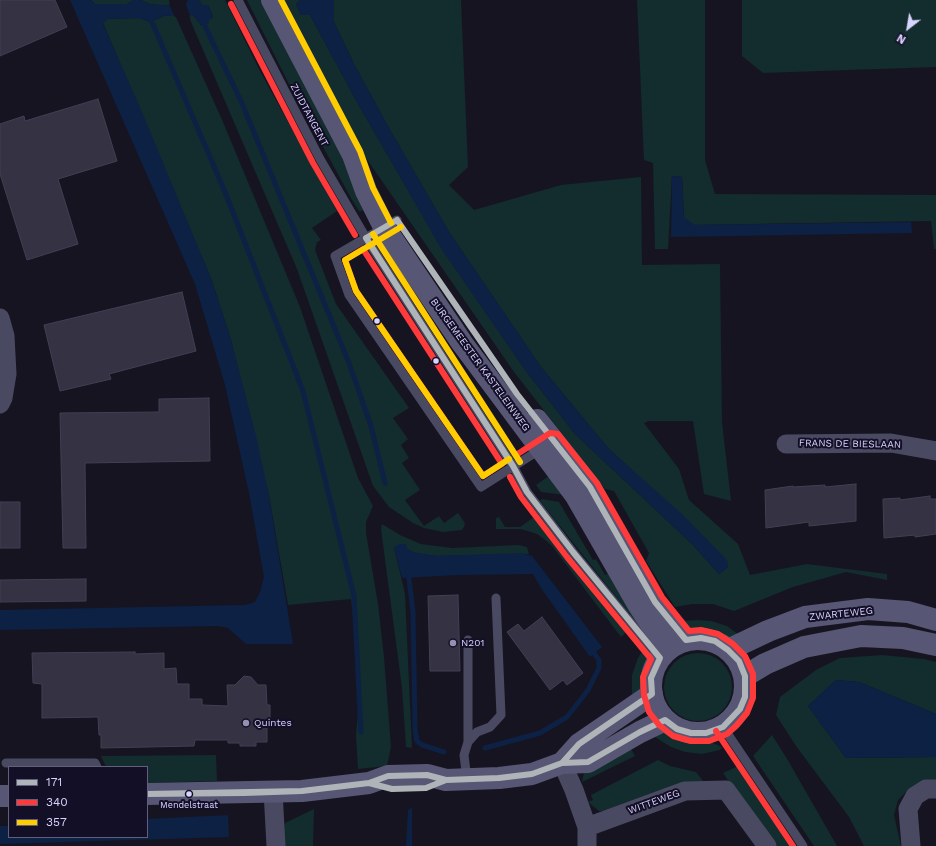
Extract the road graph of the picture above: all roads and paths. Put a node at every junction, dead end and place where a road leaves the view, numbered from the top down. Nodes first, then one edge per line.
1 (238, 0) edge
2 (272, 0) edge
3 (391, 223) junction
4 (366, 238) junction
5 (0, 318) edge
6 (0, 404) edge
7 (547, 444) junction
8 (786, 444) dead end
9 (936, 451) edge
10 (513, 466) junction
11 (496, 598) dead end
12 (936, 620) edge
13 (468, 640) dead end
14 (936, 646) edge
15 (672, 649) junction
16 (728, 650) junction
17 (745, 676) junction
18 (652, 694) junction
19 (665, 720) junction
20 (723, 727) junction
21 (468, 742) junction
22 (6, 763) dead end
23 (562, 763) junction
24 (96, 766) edge
25 (457, 780) junction
26 (936, 789) edge
27 (273, 791) junction
28 (148, 794) edge
29 (587, 827) junction
30 (276, 846) edge
31 (587, 846) edge
32 (768, 846) edge
33 (803, 846) edge
34 (911, 846) edge

1 - 4 lane, ZUIDTANGENT
2 - 3 main road, BURGEMEESTER KASTELEINWEG
3 - 4 lane
3 - 7 main road, BURGEMEESTER KASTELEINWEG
4 - 10 lane, ZUIDTANGENT
4 - 10 lane
5 - 6 street
7 - 10 lane
7 - 15 main road, BURGEMEESTER KASTELEINWEG
8 - 9 street, FRANS DE BIESLAAN
10 - 15 lane
11 - 21 lane
12 - 16 main road, ZWARTEWEG
13 - 21 lane
14 - 17 main road
15 - 16 main road
15 - 18 main road
16 - 17 main road
17 - 20 main road
18 - 19 main road
18 - 23 main road
19 - 20 main road
19 - 23 main road
20 - 33 lane
21 - 25 lane
22 - 24 lane
23 - 25 main road
23 - 29 street
25 - 27 main road
26 - 34 street
27 - 28 main road
27 - 30 street
29 - 31 street
29 - 32 street, WITTEWEG

